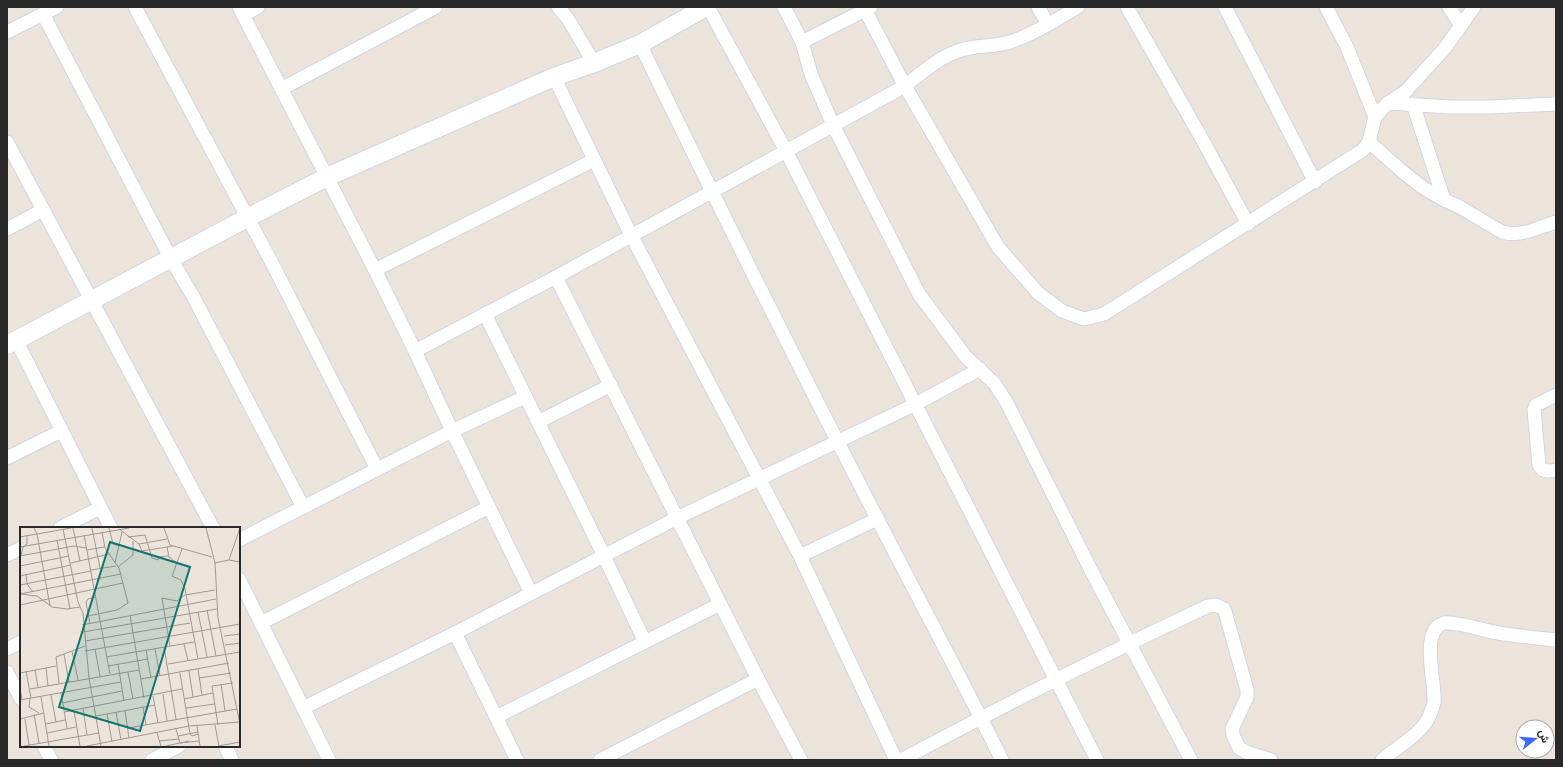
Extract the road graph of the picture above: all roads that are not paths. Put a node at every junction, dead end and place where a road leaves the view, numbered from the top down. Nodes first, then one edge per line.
1 (56, 7) edge
2 (135, 7) edge
3 (258, 7) edge
4 (436, 7) edge
5 (558, 7) edge
6 (707, 7) edge
7 (784, 7) edge
8 (1038, 7) edge
9 (1078, 7) edge
10 (1127, 7) edge
11 (1225, 7) edge
12 (1326, 7) edge
13 (1449, 7) edge
14 (1474, 7) edge
15 (868, 9) edge
16 (241, 11) edge
17 (43, 14) junction
18 (1048, 24) junction
19 (1461, 26) junction
20 (7, 32) edge
21 (802, 42) junction
22 (640, 44) junction
23 (594, 63) junction
24 (554, 77) junction
25 (905, 86) junction
26 (282, 89) junction
27 (1388, 103) junction
28 (1412, 104) junction
29 (1556, 104) edge
30 (1375, 117) junction
31 (833, 125) junction
32 (7, 142) edge
33 (1369, 142) junction
34 (786, 151) junction
35 (594, 160) junction
36 (328, 178) junction
37 (1315, 182) junction
38 (712, 192) junction
39 (1444, 200) junction
40 (43, 210) junction
41 (247, 218) junction
42 (1556, 222) edge
43 (1248, 224) junction
44 (7, 229) edge
45 (631, 235) junction
46 (171, 259) junction
47 (375, 270) junction
48 (556, 277) junction
49 (91, 301) junction
50 (485, 314) junction
51 (12, 343) edge
52 (415, 351) junction
53 (980, 369) junction
54 (611, 386) junction
55 (1556, 395) edge
56 (525, 397) junction
57 (914, 405) junction
58 (538, 422) junction
59 (61, 431) junction
60 (452, 431) junction
61 (838, 442) junction
62 (7, 458) edge
63 (378, 469) junction
64 (1556, 470) edge
65 (759, 479) junction
66 (489, 507) junction
67 (100, 508) junction
68 (303, 508) junction
69 (677, 518) junction
70 (877, 519) junction
71 (62, 527) edge
72 (110, 527) edge
73 (212, 527) edge
74 (240, 540) edge
75 (20, 548) edge
76 (7, 555) edge
77 (604, 556) junction
78 (800, 556) junction
79 (240, 584) edge
80 (531, 593) junction
81 (720, 604) junction
82 (261, 623) junction
83 (455, 634) junction
84 (1556, 640) edge
85 (20, 642) edge
86 (645, 642) junction
87 (1129, 643) junction
88 (7, 649) edge
89 (7, 672) edge
90 (758, 679) junction
91 (1056, 679) junction
92 (20, 698) edge
93 (303, 708) junction
94 (496, 717) junction
95 (981, 717) junction
96 (44, 747) edge
97 (177, 747) edge
98 (226, 747) edge
99 (796, 758) edge
100 (51, 760) edge
101 (152, 760) edge
102 (232, 760) edge
103 (329, 760) edge
104 (517, 760) edge
105 (600, 760) edge
106 (896, 760) edge
107 (901, 760) edge
108 (1002, 760) edge
109 (1097, 760) edge
110 (1191, 760) edge
111 (1271, 760) edge
112 (1382, 760) edge

1 - 17 street
2 - 41 street
3 - 16 street
4 - 26 street
5 - 23 street
6 - 22 street
6 - 34 street
7 - 21 street
8 - 18 street
9 - 18 street
10 - 43 street
11 - 37 street
12 - 30 street
13 - 19 street
14 - 19 street
15 - 21 street
15 - 25 street
16 - 26 street
17 - 20 street
17 - 46 street
18 - 25 street
19 - 27 street
21 - 31 street
22 - 23 street
22 - 38 street
23 - 24 street
24 - 35 street
24 - 36 street
25 - 31 street
25 - 43 street
26 - 36 street
27 - 28 street
27 - 30 street
28 - 29 street
28 - 39 street
30 - 33 street
31 - 34 street
31 - 53 street
32 - 40 street
33 - 37 street
33 - 39 street
34 - 38 street
34 - 57 street
35 - 45 street
35 - 47 street
36 - 41 street
36 - 47 street
37 - 43 street
38 - 45 street
38 - 61 street
39 - 42 street
40 - 44 street
40 - 49 street
41 - 46 street
41 - 63 street
45 - 48 street
45 - 65 street
46 - 49 street
46 - 68 street
47 - 52 street
48 - 50 street
48 - 54 street
49 - 51 street
49 - 73 street
50 - 52 street
50 - 56 street
51 - 59 street
52 - 60 street
53 - 57 street
53 - 87 street
54 - 58 street
54 - 69 street
55 - 64 street
56 - 58 street
56 - 60 street
57 - 61 street
57 - 91 street
58 - 77 street
59 - 62 street
59 - 67 street
60 - 63 street
60 - 66 street
61 - 65 street
61 - 70 street
63 - 68 street
65 - 69 street
65 - 78 street
66 - 80 street
66 - 82 street
67 - 71 street
67 - 72 street
68 - 74 street
69 - 77 street
69 - 81 street
70 - 78 street
70 - 95 street
75 - 76 street
77 - 80 street
77 - 86 street
78 - 106 street
79 - 82 street
80 - 83 street
81 - 86 street
81 - 90 street
82 - 93 street
83 - 93 street
83 - 94 street
84 - 112 street
85 - 88 street
86 - 94 street
87 - 91 street
87 - 110 street
87 - 111 street
89 - 92 street
90 - 99 street
90 - 105 street
91 - 95 street
91 - 109 street
93 - 103 street
94 - 104 street
95 - 107 street
95 - 108 street
96 - 100 street
97 - 101 street
98 - 102 street

